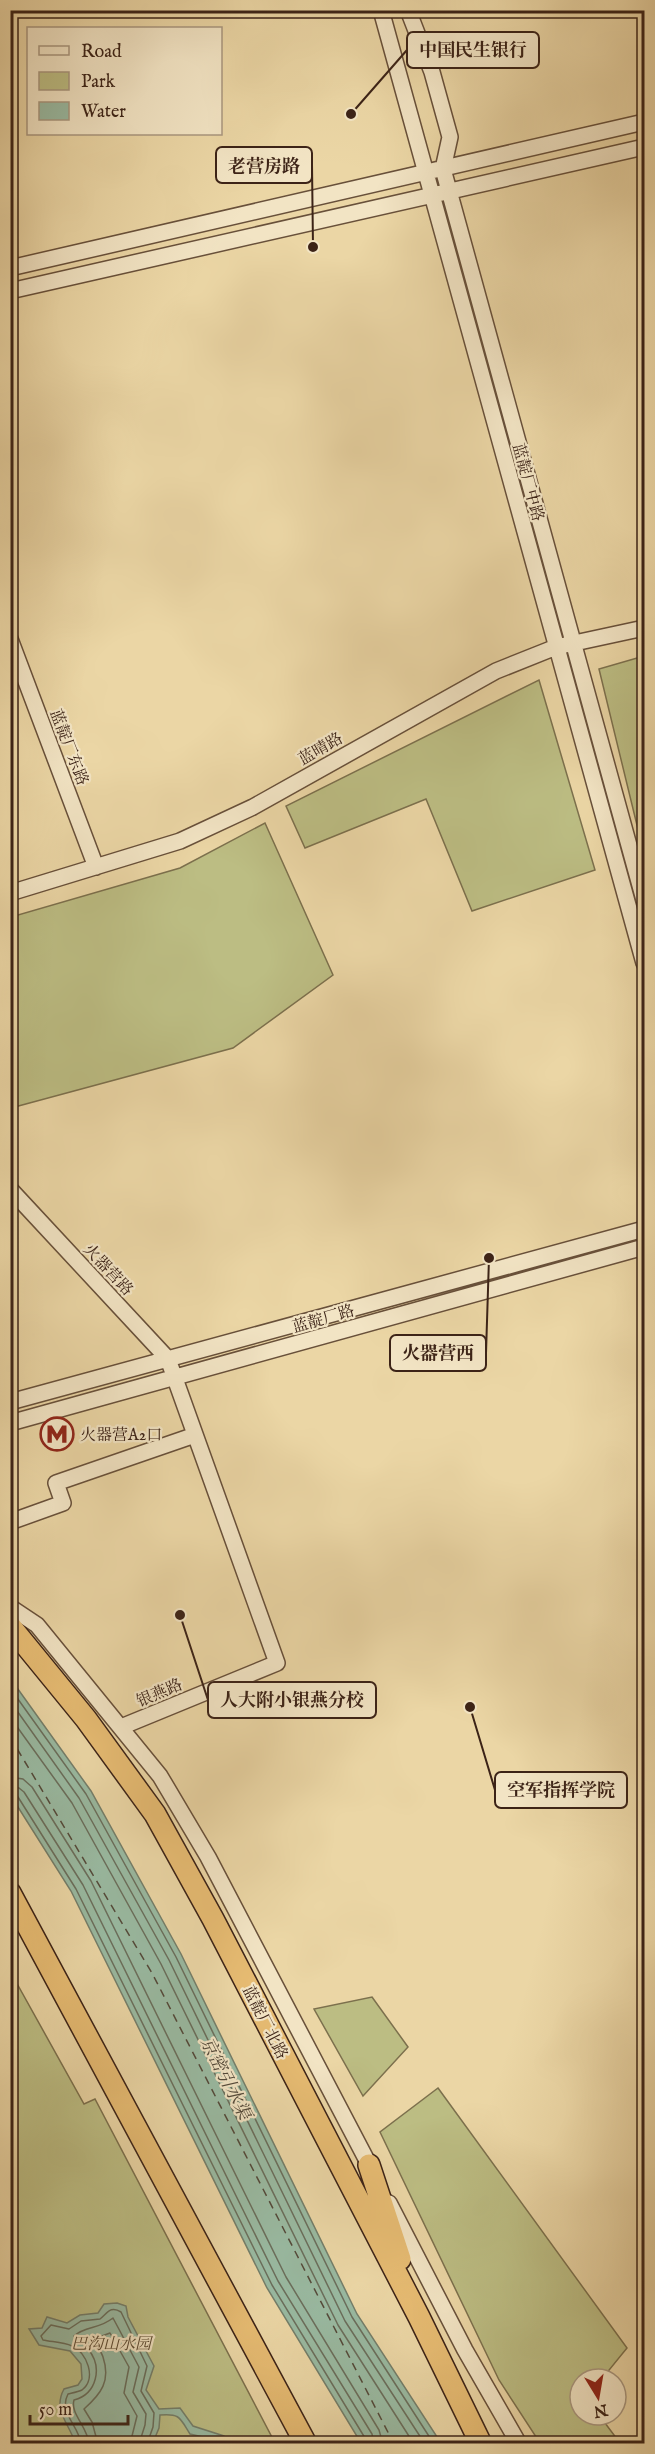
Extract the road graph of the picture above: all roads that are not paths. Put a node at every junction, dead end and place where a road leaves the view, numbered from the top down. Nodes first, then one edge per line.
1 (381, 10) edge
2 (408, 10) edge
3 (645, 122) edge
4 (645, 147) edge
5 (443, 169) junction
6 (425, 173) junction
7 (449, 193) junction
8 (431, 197) junction
9 (10, 268) edge
10 (10, 291) edge
11 (645, 628) edge
12 (10, 639) edge
13 (573, 642) junction
14 (556, 647) junction
15 (96, 867) junction
16 (10, 893) edge
17 (645, 900) edge
18 (645, 963) edge
19 (10, 1189) edge
20 (645, 1228) edge
21 (645, 1247) edge
22 (168, 1359) junction
23 (174, 1378) junction
24 (10, 1402) edge
25 (10, 1423) edge
26 (195, 1435) junction
27 (10, 1522) edge
28 (10, 1607) edge
29 (10, 1626) edge
30 (277, 1663) joint
31 (121, 1727) junction
32 (10, 1893) edge
33 (369, 2165) junction
34 (418, 2317) junction
35 (306, 2444) edge
36 (481, 2444) edge
37 (519, 2444) edge

1 - 6 street, 蓝靛厂中路
2 - 5 street, 蓝靛厂中路
3 - 5 street
4 - 7 street
5 - 6 street
5 - 7 street, 蓝靛厂中路
6 - 8 street, 蓝靛厂中路
6 - 9 street
7 - 8 street
7 - 13 street, 蓝靛厂中路
8 - 10 street
8 - 14 street, 蓝靛厂中路
11 - 13 street, 蓝晴路
12 - 15 street, 蓝靛厂东路
13 - 14 street, 蓝晴路
13 - 17 street, 蓝靛厂中路
14 - 15 street, 蓝晴路
14 - 18 street, 蓝靛厂中路
15 - 16 street, 蓝晴路
19 - 22 street, 火器营路
20 - 22 street, 蓝靛厂路
21 - 23 street, 蓝靛厂路
22 - 23 street, 火器营路
22 - 24 street, 蓝靛厂路
23 - 25 street, 蓝靛厂路
23 - 26 street, 火器营路
26 - 27 street
26 - 30 street, 火器营路
28 - 31 street, 蓝靛厂北路
29 - 34 highway, 蓝靛厂北路
30 - 31 street, 银燕路
31 - 33 street, 蓝靛厂北路
32 - 35 highway
33 - 34 highway
33 - 37 street, 蓝靛厂北路
34 - 36 highway, 蓝靛厂北路

